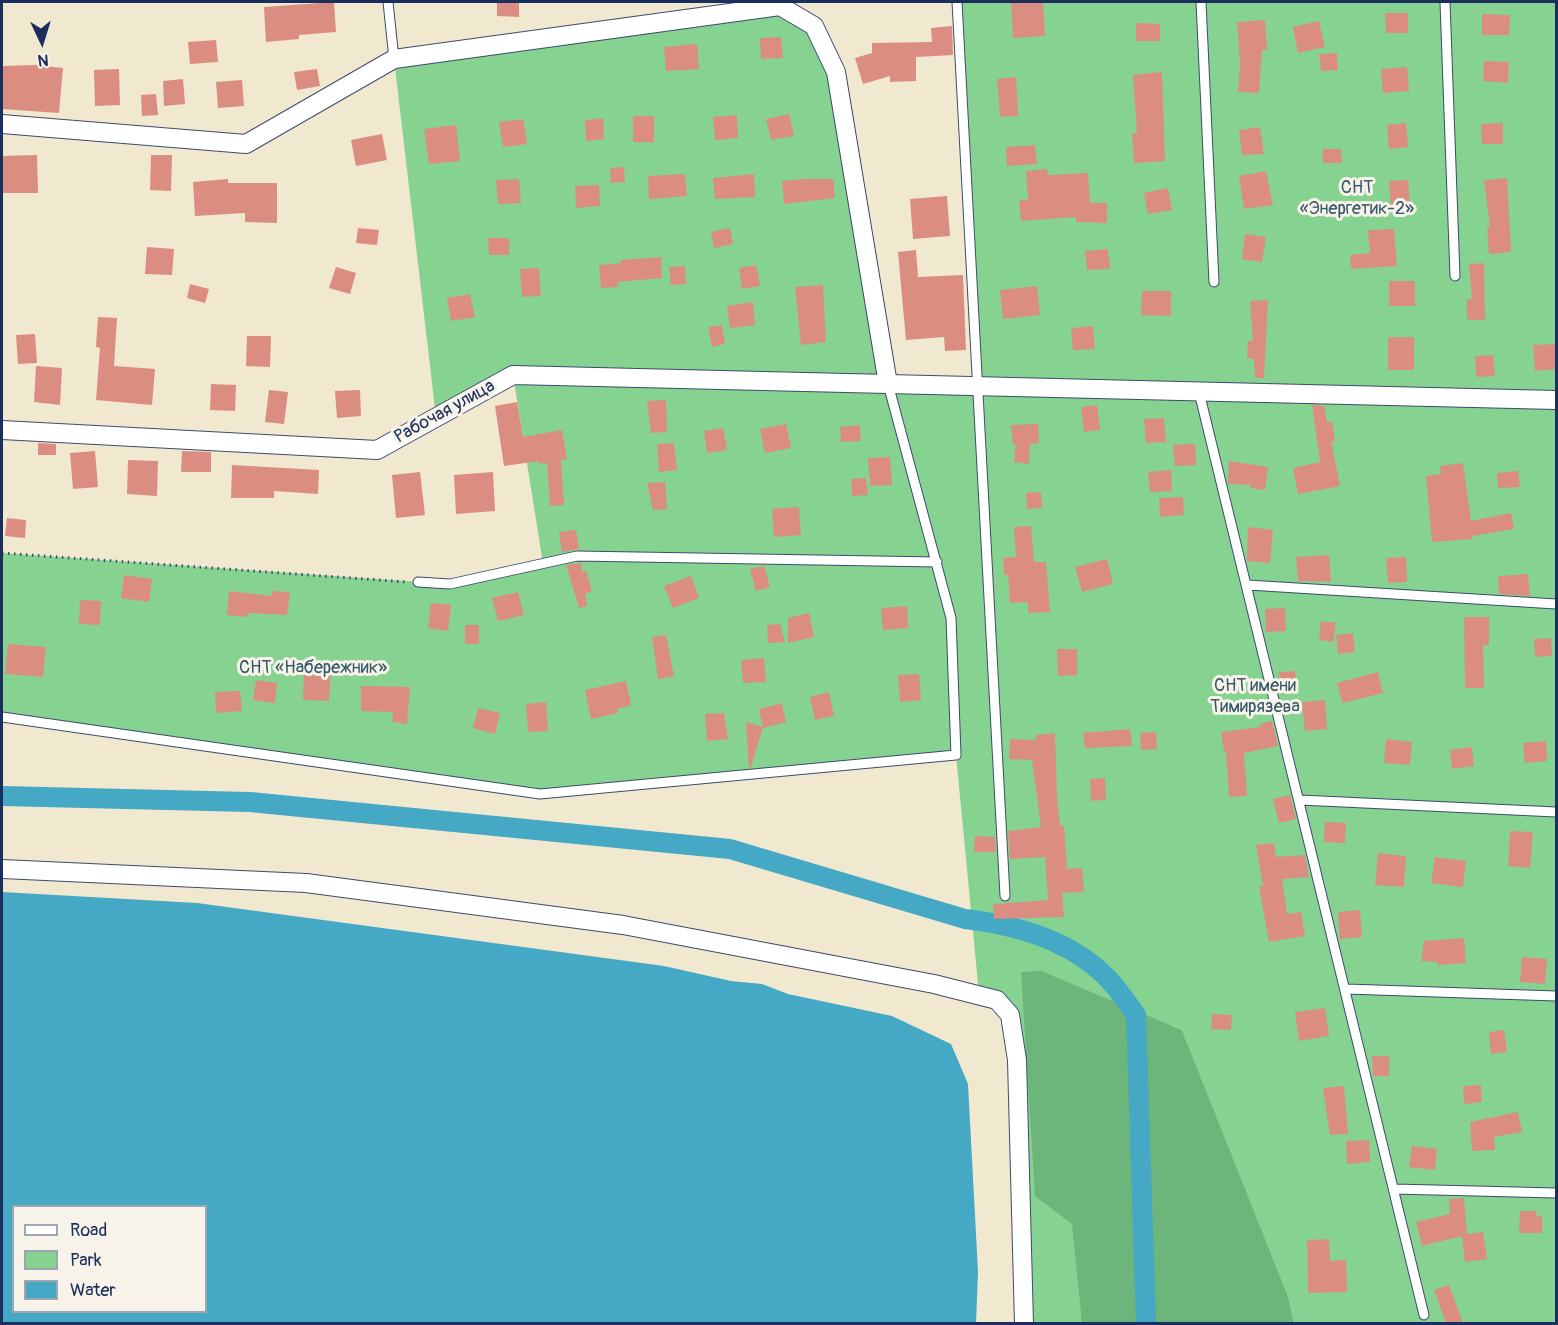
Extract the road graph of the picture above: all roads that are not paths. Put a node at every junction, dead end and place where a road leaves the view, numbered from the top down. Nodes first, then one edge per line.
1 (388, 2) edge
2 (957, 2) edge
3 (1201, 2) edge
4 (1445, 2) edge
5 (394, 59) junction
6 (2, 124) edge
7 (1455, 276) dead end
8 (1214, 282) dead end
9 (888, 384) junction
10 (977, 387) junction
11 (1199, 392) junction
12 (1557, 400) edge
13 (2, 430) edge
14 (937, 562) junction
15 (418, 582) road end
16 (1248, 585) junction
17 (1557, 604) edge
18 (2, 717) edge
19 (1300, 800) junction
20 (1557, 812) edge
21 (2, 869) edge
22 (1005, 896) dead end
23 (1346, 989) junction
24 (1557, 996) edge
25 (1394, 1190) junction
26 (1557, 1193) edge
27 (1425, 1315) dead end
28 (1024, 1323) edge

1 - 5 lane
2 - 10 lane
3 - 8 lane
4 - 7 lane
5 - 6 street
5 - 9 street
9 - 10 street, Рабочая улица
9 - 13 street, Рабочая улица
9 - 14 lane
10 - 11 street, Рабочая улица
10 - 22 lane
11 - 12 street, Рабочая улица
11 - 16 lane
14 - 15 lane
14 - 18 lane
16 - 17 lane
16 - 19 lane
19 - 20 lane
19 - 23 lane
21 - 28 street
23 - 24 lane
23 - 25 lane
25 - 26 lane
25 - 27 lane

